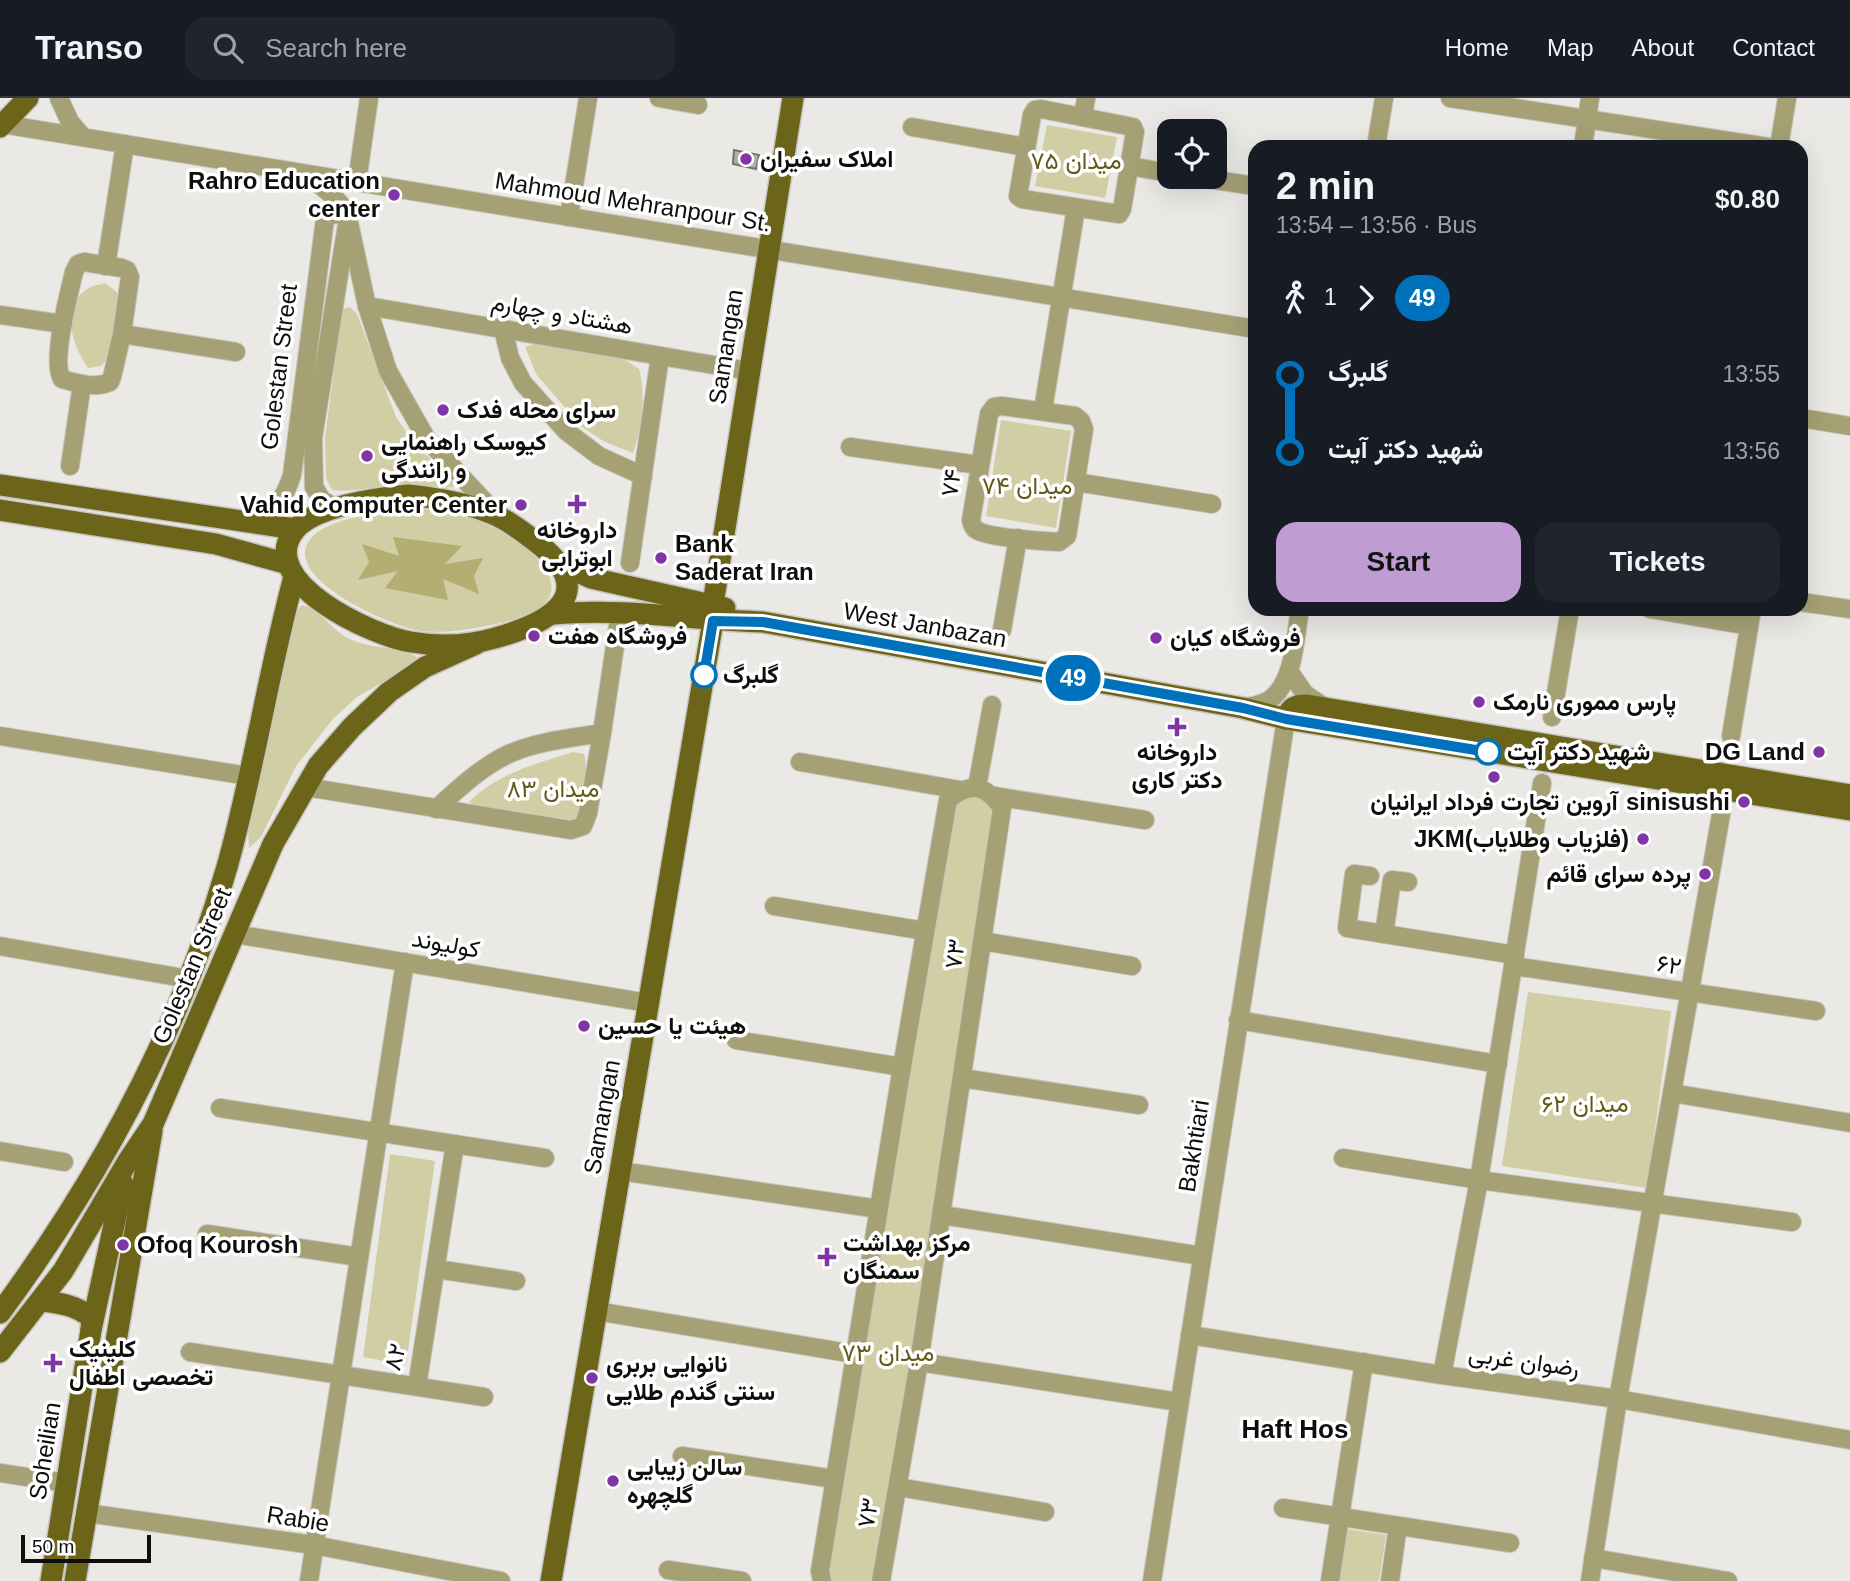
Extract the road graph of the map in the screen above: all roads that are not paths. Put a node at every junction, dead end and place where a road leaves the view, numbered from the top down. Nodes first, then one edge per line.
1 (27, 98) edge
2 (59, 98) edge
3 (369, 98) edge
4 (589, 98) edge
5 (659, 98) edge
6 (793, 98) edge
7 (1086, 98) edge
8 (1384, 98) edge
9 (1450, 98) edge
10 (1590, 98) edge
11 (1787, 98) edge
12 (698, 105) dead end
13 (1083, 117) junction
14 (1587, 119) junction
15 (1, 125) edge
16 (912, 128) dead end
17 (83, 138) junction
18 (1378, 140) edge
19 (1584, 140) edge
20 (1723, 140) edge
21 (1780, 140) edge
22 (125, 144) junction
23 (1026, 148) junction
24 (1129, 166) junction
25 (1157, 171) edge
26 (306, 174) junction
27 (358, 182) junction
28 (1227, 182) edge
29 (1248, 185) dead end
30 (1076, 208) junction
31 (569, 217) junction
32 (348, 218) junction
33 (768, 249) junction
34 (106, 265) junction
35 (1060, 297) junction
36 (367, 306) junction
37 (0, 315) edge
38 (63, 324) junction
39 (1248, 328) edge
40 (503, 329) junction
41 (122, 334) junction
42 (236, 352) dead end
43 (660, 356) junction
44 (749, 371) junction
45 (82, 384) junction
46 (1043, 410) junction
47 (1808, 419) edge
48 (1850, 426) edge
49 (850, 447) dead end
50 (979, 465) junction
51 (70, 466) dead end
52 (643, 475) junction
53 (1076, 482) junction
54 (0, 485) edge
55 (1212, 503) dead end
56 (336, 508) junction
57 (0, 510) edge
58 (498, 516) junction
59 (242, 521) junction
60 (295, 529) junction
61 (1018, 538) junction
62 (630, 563) dead end
63 (562, 565) junction
64 (291, 571) junction
65 (1808, 603) edge
66 (1850, 609) edge
67 (620, 612) junction
68 (713, 612) junction
69 (554, 614) junction
70 (1299, 616) edge
71 (1569, 616) edge
72 (1750, 617) edge
73 (1002, 630) dead end
74 (476, 643) junction
75 (1289, 671) junction
76 (992, 705) dead end
77 (1243, 708) junction
78 (1326, 708) junction
79 (1552, 717) dead end
80 (1286, 719) junction
81 (602, 733) junction
82 (0, 736) edge
83 (1731, 736) dead end
84 (800, 762) dead end
85 (248, 776) junction
86 (1542, 783) dead end
87 (306, 787) junction
88 (968, 789) junction
89 (1850, 795) edge
90 (993, 796) junction
91 (436, 809) junction
92 (1722, 809) dead end
93 (1850, 810) edge
94 (1145, 820) dead end
95 (1370, 876) dead end
96 (1408, 882) dead end
97 (774, 906) dead end
98 (926, 931) junction
99 (235, 934) junction
100 (1384, 934) junction
101 (982, 941) junction
102 (0, 946) edge
103 (1514, 961) junction
104 (405, 962) junction
105 (1132, 966) dead end
106 (189, 979) junction
107 (1689, 993) junction
108 (648, 1003) junction
109 (1816, 1011) dead end
110 (1238, 1020) junction
111 (736, 1040) dead end
112 (1498, 1065) junction
113 (902, 1067) junction
114 (962, 1079) junction
115 (1672, 1093) junction
116 (1139, 1105) dead end
117 (220, 1108) dead end
118 (1850, 1122) edge
119 (153, 1125) junction
120 (378, 1132) junction
121 (111, 1140) junction
122 (455, 1144) junction
123 (0, 1151) edge
124 (545, 1158) dead end
125 (1343, 1158) dead end
126 (128, 1161) junction
127 (64, 1162) dead end
128 (620, 1171) junction
129 (1479, 1180) junction
130 (1653, 1204) junction
131 (879, 1209) junction
132 (942, 1215) junction
133 (1791, 1223) dead end
134 (207, 1234) dead end
135 (1202, 1256) junction
136 (359, 1257) junction
137 (436, 1269) junction
138 (516, 1281) dead end
139 (40, 1301) junction
140 (596, 1311) junction
141 (0, 1313) edge
142 (91, 1330) junction
143 (1190, 1335) junction
144 (0, 1352) edge
145 (190, 1352) dead end
146 (854, 1354) junction
147 (919, 1362) junction
148 (1364, 1362) junction
149 (341, 1375) junction
150 (1442, 1375) junction
151 (417, 1387) junction
152 (484, 1397) dead end
153 (1618, 1399) junction
154 (1180, 1402) junction
155 (1850, 1440) edge
156 (682, 1456) dead end
157 (0, 1473) edge
158 (835, 1479) junction
159 (66, 1482) junction
160 (91, 1486) junction
161 (898, 1487) junction
162 (1283, 1508) dead end
163 (62, 1510) junction
164 (1045, 1512) dead end
165 (86, 1513) junction
166 (1340, 1517) junction
167 (1398, 1526) junction
168 (1510, 1543) dead end
169 (314, 1545) junction
170 (1594, 1558) junction
171 (668, 1570) dead end
172 (51, 1581) edge
173 (75, 1581) edge
174 (309, 1581) edge
175 (501, 1581) edge
176 (551, 1581) edge
177 (742, 1581) edge
178 (822, 1581) edge
179 (881, 1581) edge
180 (1152, 1581) edge
181 (1330, 1581) edge
182 (1390, 1581) edge
183 (1590, 1581) edge
184 (1728, 1581) edge

1 - 15 main road
2 - 17 street
3 - 27 street
4 - 31 street
5 - 12 street
6 - 33 main road, Samangan
7 - 13 street
8 - 18 street
9 - 14 street
10 - 14 street
11 - 21 street
13 - 23 street
13 - 24 street
14 - 19 street
14 - 20 street
15 - 17 street, Mahmoud Mehranpour St.
16 - 23 street
17 - 22 street, Mahmoud Mehranpour St.
22 - 26 street, Mahmoud Mehranpour St.
22 - 34 street
23 - 30 street
24 - 25 street
24 - 30 street
26 - 27 street, Mahmoud Mehranpour St.
26 - 32 street
27 - 31 street, Mahmoud Mehranpour St.
28 - 29 street
30 - 35 street
31 - 33 street, Mahmoud Mehranpour St.
32 - 36 street
32 - 56 street, Golestan Street
32 - 59 street, Golestan Street
33 - 35 street, Mahmoud Mehranpour St.
33 - 44 main road, Samangan
34 - 38 street
34 - 41 street
35 - 39 street, Mahmoud Mehranpour St.
35 - 46 street
36 - 40 street, هشتاد و چهارم
36 - 58 street
37 - 38 street
38 - 45 street
40 - 43 street, هشتاد و چهارم
40 - 52 street
41 - 42 street
41 - 45 street
43 - 44 street, هشتاد و چهارم
43 - 52 street
44 - 68 main road, Samangan
45 - 51 street
46 - 50 street, ۷۴
46 - 53 street, ۷۴
47 - 48 street
49 - 50 street
50 - 61 street, ۷۴
52 - 62 street
53 - 55 street
53 - 61 street, ۷۴
54 - 59 main road
56 - 58 main road, West Janbazan
56 - 60 main road, West Janbazan
57 - 64 main road
58 - 63 main road, West Janbazan
59 - 60 main road
60 - 64 main road, Golestan Street
61 - 73 street
63 - 68 main road, West Janbazan
63 - 69 main road
64 - 74 main road
64 - 85 main road, Golestan Street
65 - 66 street
67 - 68 main road, West Janbazan
67 - 69 main road, West Janbazan
67 - 81 street
68 - 77 main road, West Janbazan
68 - 108 main road, Samangan
69 - 74 main road
70 - 75 street
71 - 79 street
72 - 83 street
74 - 87 main road, Golestan Street
75 - 77 street
75 - 78 street
76 - 88 street, ۷۳
77 - 80 main road, West Janbazan
78 - 80 main road
78 - 89 main road
80 - 93 main road, West Janbazan
80 - 110 street, Bakhtiari
81 - 91 street
81 - 91 street
82 - 85 street
84 - 88 street
85 - 106 main road, Golestan Street
86 - 103 street
87 - 91 street
87 - 99 main road, Golestan Street
88 - 90 street
88 - 98 street, ۷۳
90 - 94 street
90 - 101 street, ۷۳
92 - 107 street
95 - 100 street, ۶۲
96 - 100 street
97 - 98 street
98 - 113 street, ۷۳
99 - 104 street, کولیوند
99 - 119 main road, Golestan Street
100 - 103 street, ۶۲
101 - 105 street
101 - 114 street, ۷۳
102 - 106 street
103 - 107 street, ۶۲
103 - 112 street
104 - 108 street, کولیوند
104 - 120 street, ۸۲
106 - 121 main road, Golestan Street
107 - 109 street
107 - 115 street, ۶۲
108 - 128 main road, Samangan
110 - 112 street
110 - 135 street, Bakhtiari
111 - 113 street
112 - 129 street
113 - 131 street, ۷۳
114 - 116 street
114 - 132 street, ۷۳
115 - 118 street
115 - 130 street, ۶۲
117 - 120 street
119 - 126 main road, Golestan Street
119 - 160 main road, Soheilian
120 - 122 street
120 - 136 street, ۸۲
121 - 126 main road
121 - 141 main road, Golestan Street
122 - 124 street
122 - 137 street, ۸۲
123 - 127 street
125 - 129 street
126 - 139 main road, Golestan Street
126 - 142 main road, Soheilian
128 - 131 street
128 - 140 main road, Samangan
129 - 130 street
129 - 150 street
130 - 133 street
130 - 153 street, ۶۲
131 - 146 street, ۷۳
132 - 135 street
132 - 147 street, ۷۳
134 - 136 street
135 - 143 street, Bakhtiari
136 - 149 street, ۸۲
137 - 138 street
137 - 151 street, ۸۲
139 - 142 main road
139 - 144 main road, Golestan Street
140 - 146 street
140 - 176 main road, Samangan
142 - 159 main road, Soheilian
143 - 148 street, رضوان غربی
143 - 154 street, Bakhtiari
145 - 149 street
146 - 158 street, ۷۳
147 - 154 street
147 - 161 street, ۷۳
148 - 150 street, رضوان غربی
148 - 166 street
149 - 151 street, ۸۲
149 - 169 street
150 - 153 street, رضوان غربی
151 - 152 street
153 - 155 street, رضوان غربی
153 - 170 street, ۶۲
154 - 180 street, Bakhtiari
156 - 158 street
157 - 159 street
158 - 178 street, ۷۳
159 - 160 main road
159 - 163 main road, Soheilian
160 - 165 main road, Soheilian
161 - 164 street
161 - 179 street, ۷۳
162 - 166 street
163 - 165 main road
163 - 172 main road, Soheilian
165 - 169 street, Rabie
165 - 173 main road, Soheilian
166 - 167 street
166 - 181 street
167 - 168 street
167 - 182 street
169 - 174 street
169 - 175 street, Rabie
170 - 183 street, ۶۲
170 - 184 street
171 - 177 street

